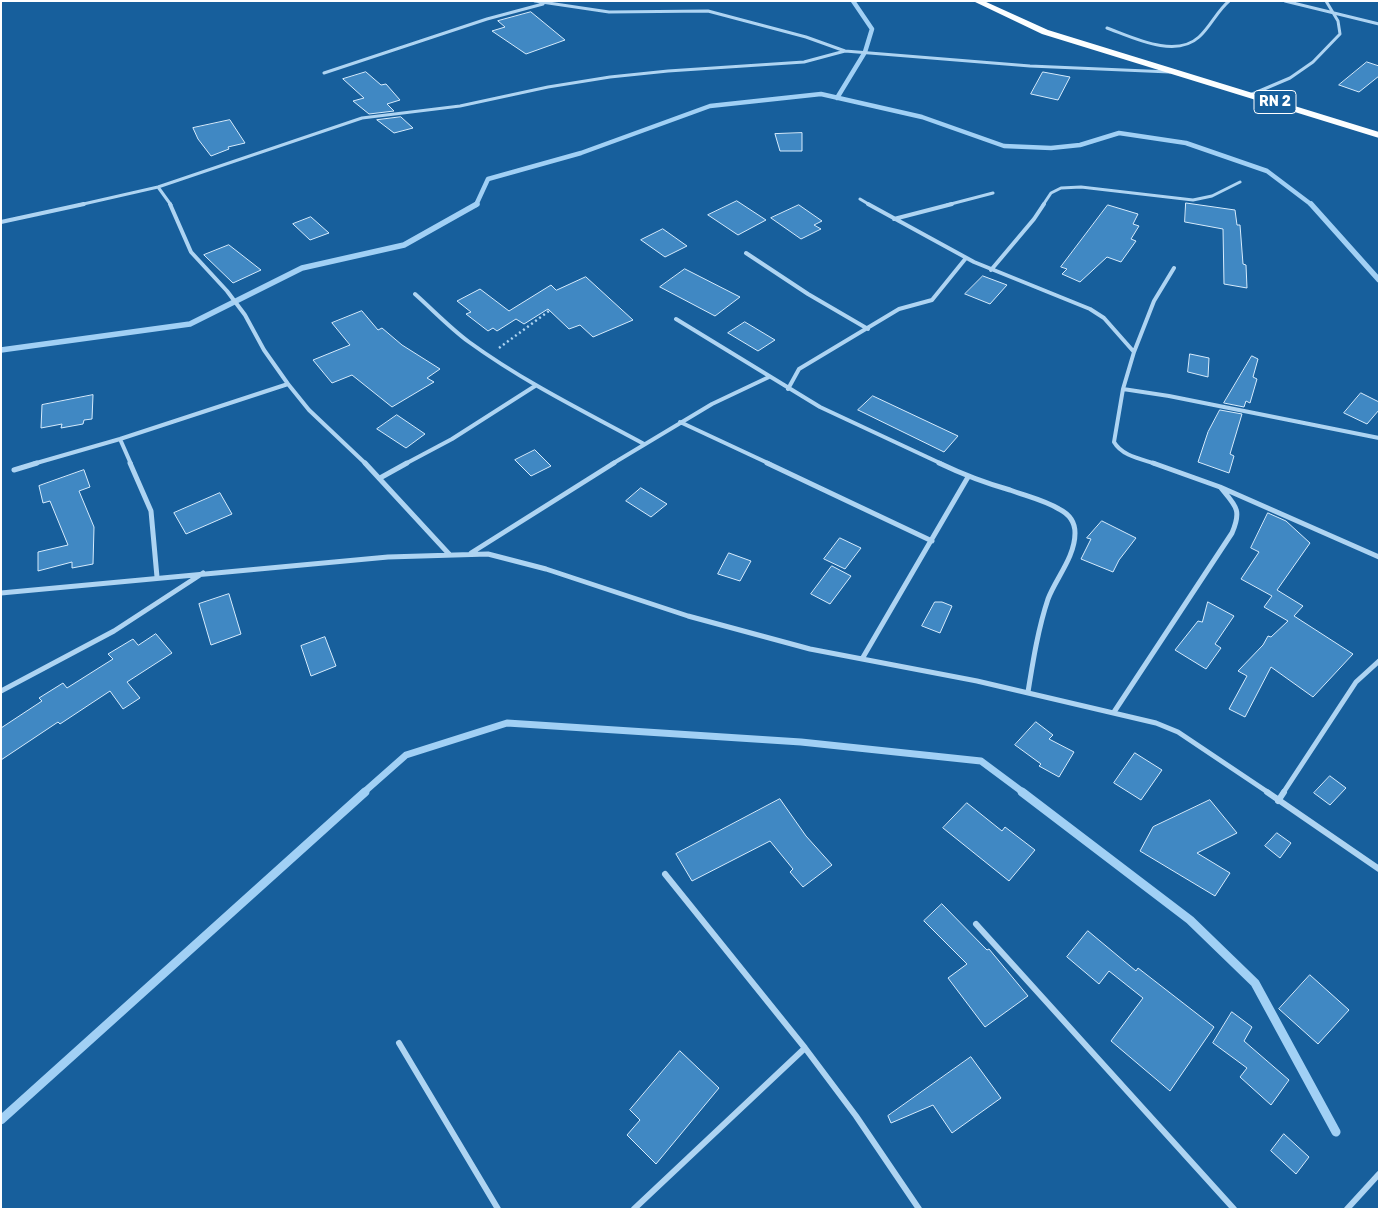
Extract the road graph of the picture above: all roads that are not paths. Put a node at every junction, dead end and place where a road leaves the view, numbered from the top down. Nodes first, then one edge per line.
1 (534, 1) edge
2 (977, 1) edge
3 (1229, 1) edge
4 (1284, 1) edge
5 (1326, 1) edge
6 (544, 3) junction
7 (1333, 14) junction
8 (1379, 24) edge
9 (1107, 28) dead end
10 (845, 51) junction
11 (1170, 72) junction
12 (324, 73) dead end
13 (1249, 96) junction
14 (1379, 135) edge
15 (1240, 182) dead end
16 (158, 188) junction
17 (993, 193) dead end
18 (860, 200) dead end
19 (894, 219) junction
20 (1, 222) edge
21 (746, 253) dead end
22 (966, 258) junction
23 (1174, 268) dead end
24 (991, 270) junction
25 (415, 294) dead end
26 (676, 319) dead end
27 (868, 329) junction
28 (1134, 352) junction
29 (769, 377) junction
30 (288, 384) junction
31 (535, 386) junction
32 (788, 389) junction
33 (1122, 389) junction
34 (680, 422) junction
35 (1379, 438) edge
36 (120, 439) junction
37 (644, 444) junction
38 (14, 470) dead end
39 (380, 478) junction
40 (968, 478) junction
41 (1220, 487) junction
42 (932, 541) junction
43 (471, 553) junction
44 (449, 554) junction
45 (1379, 557) edge
46 (203, 573) junction
47 (156, 577) junction
48 (1, 593) edge
49 (862, 659) junction
50 (1379, 661) edge
51 (1, 691) edge
52 (1028, 692) junction
53 (1114, 712) junction
54 (1278, 801) junction
55 (1379, 869) edge
56 (665, 874) dead end
57 (976, 924) dead end
58 (399, 1043) dead end
59 (805, 1048) junction
60 (1379, 1174) edge
61 (498, 1209) edge
62 (634, 1209) edge
63 (919, 1209) edge
64 (1234, 1209) edge
65 (1347, 1209) edge

1 - 6 street
2 - 11 highway, RN 2
3 - 9 street
4 - 7 street
5 - 7 street
6 - 10 street
6 - 12 street
7 - 8 street
7 - 13 street
10 - 11 street
10 - 16 street
11 - 13 highway, RN 2
13 - 14 highway, RN 2
15 - 24 street
16 - 20 street
16 - 30 street
17 - 19 street
18 - 19 street
19 - 22 street
21 - 27 street
22 - 24 street
22 - 27 street
23 - 28 street
24 - 28 street
25 - 31 street
26 - 29 street
27 - 32 street
28 - 33 street
29 - 32 street
29 - 34 street
30 - 36 street
30 - 39 street
31 - 37 street
31 - 39 street
32 - 40 street
33 - 35 street
33 - 41 street
34 - 37 street
34 - 42 street
36 - 38 street
36 - 47 street
37 - 43 street
39 - 44 street
40 - 42 street
40 - 52 street
41 - 45 street
41 - 53 street
42 - 49 street
43 - 44 street
43 - 49 street
44 - 46 street
46 - 47 street
46 - 51 street
47 - 48 street
49 - 52 street
50 - 54 street
52 - 53 street
53 - 54 street
54 - 55 street
56 - 59 street
57 - 64 street
58 - 61 street
59 - 62 street
59 - 63 street
60 - 65 street

